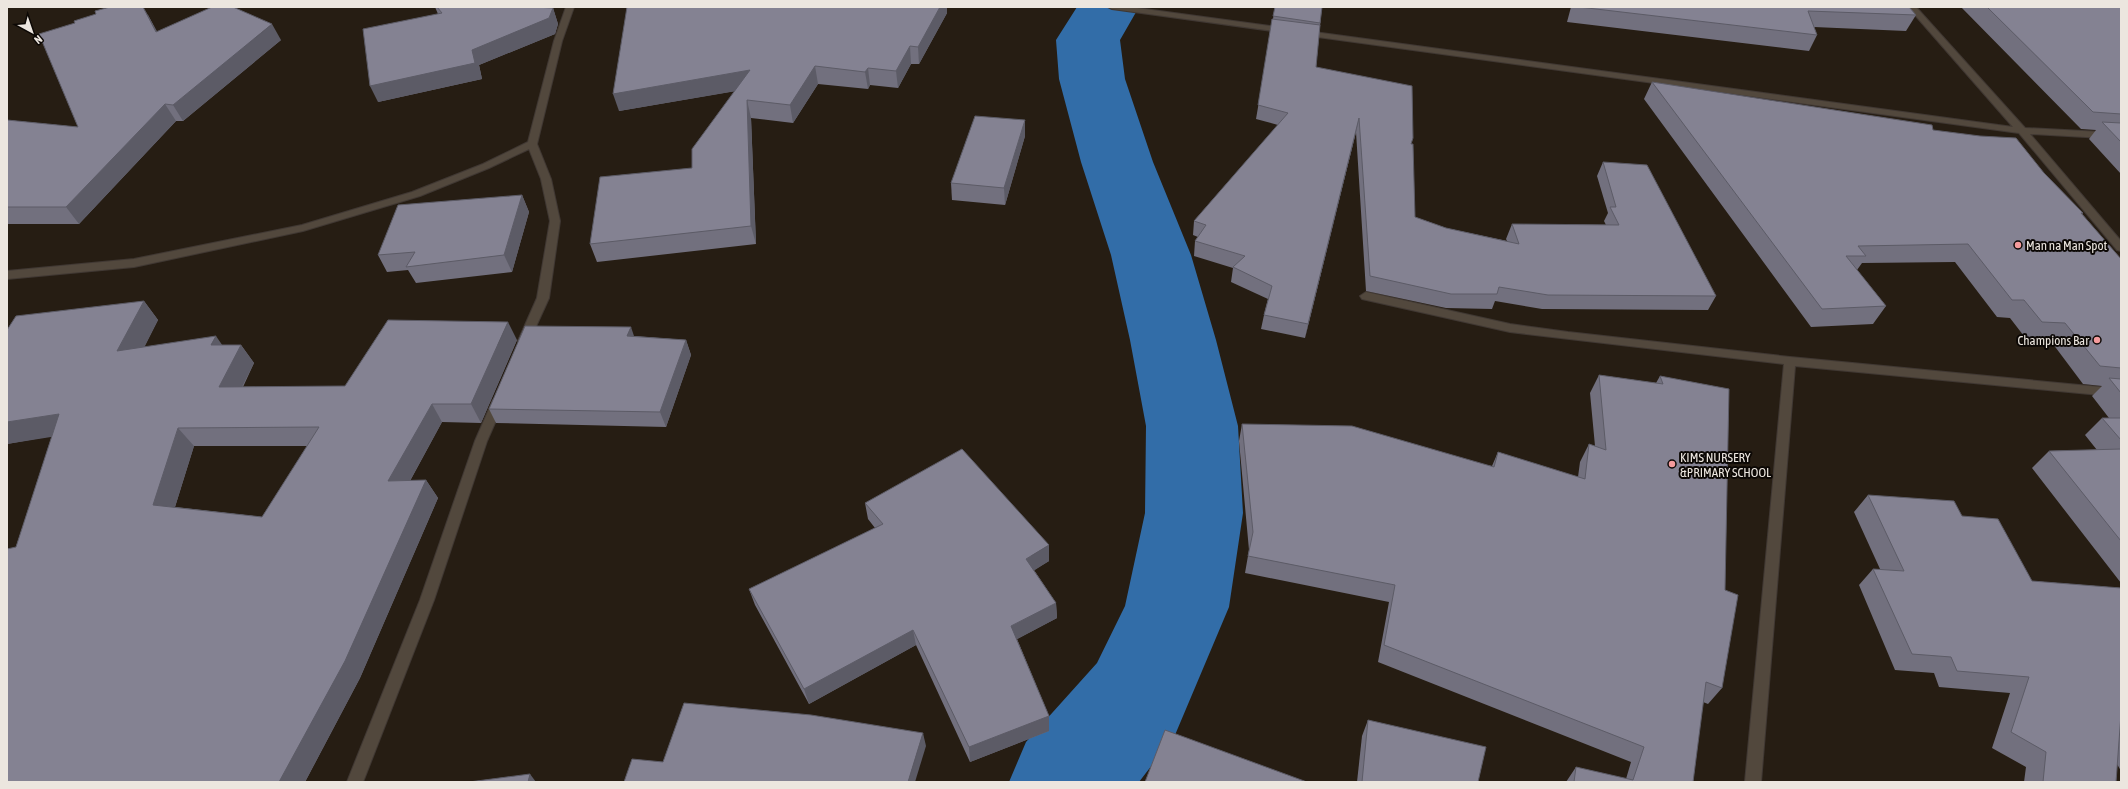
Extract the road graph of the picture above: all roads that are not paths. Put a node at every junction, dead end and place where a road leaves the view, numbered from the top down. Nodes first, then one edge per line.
1 (570, 7) edge
2 (1112, 7) edge
3 (1912, 7) edge
4 (2022, 131) junction
5 (2121, 136) edge
6 (532, 144) junction
7 (2121, 248) edge
8 (7, 275) edge
9 (1366, 296) dead end
10 (518, 355) edge
11 (1790, 361) junction
12 (502, 391) edge
13 (2121, 393) edge
14 (355, 782) edge
15 (1753, 782) edge

1 - 6 street
2 - 4 street
3 - 4 street
4 - 5 street
4 - 7 street
6 - 8 street
6 - 10 street
9 - 11 street
11 - 13 street
11 - 15 street
12 - 14 street

